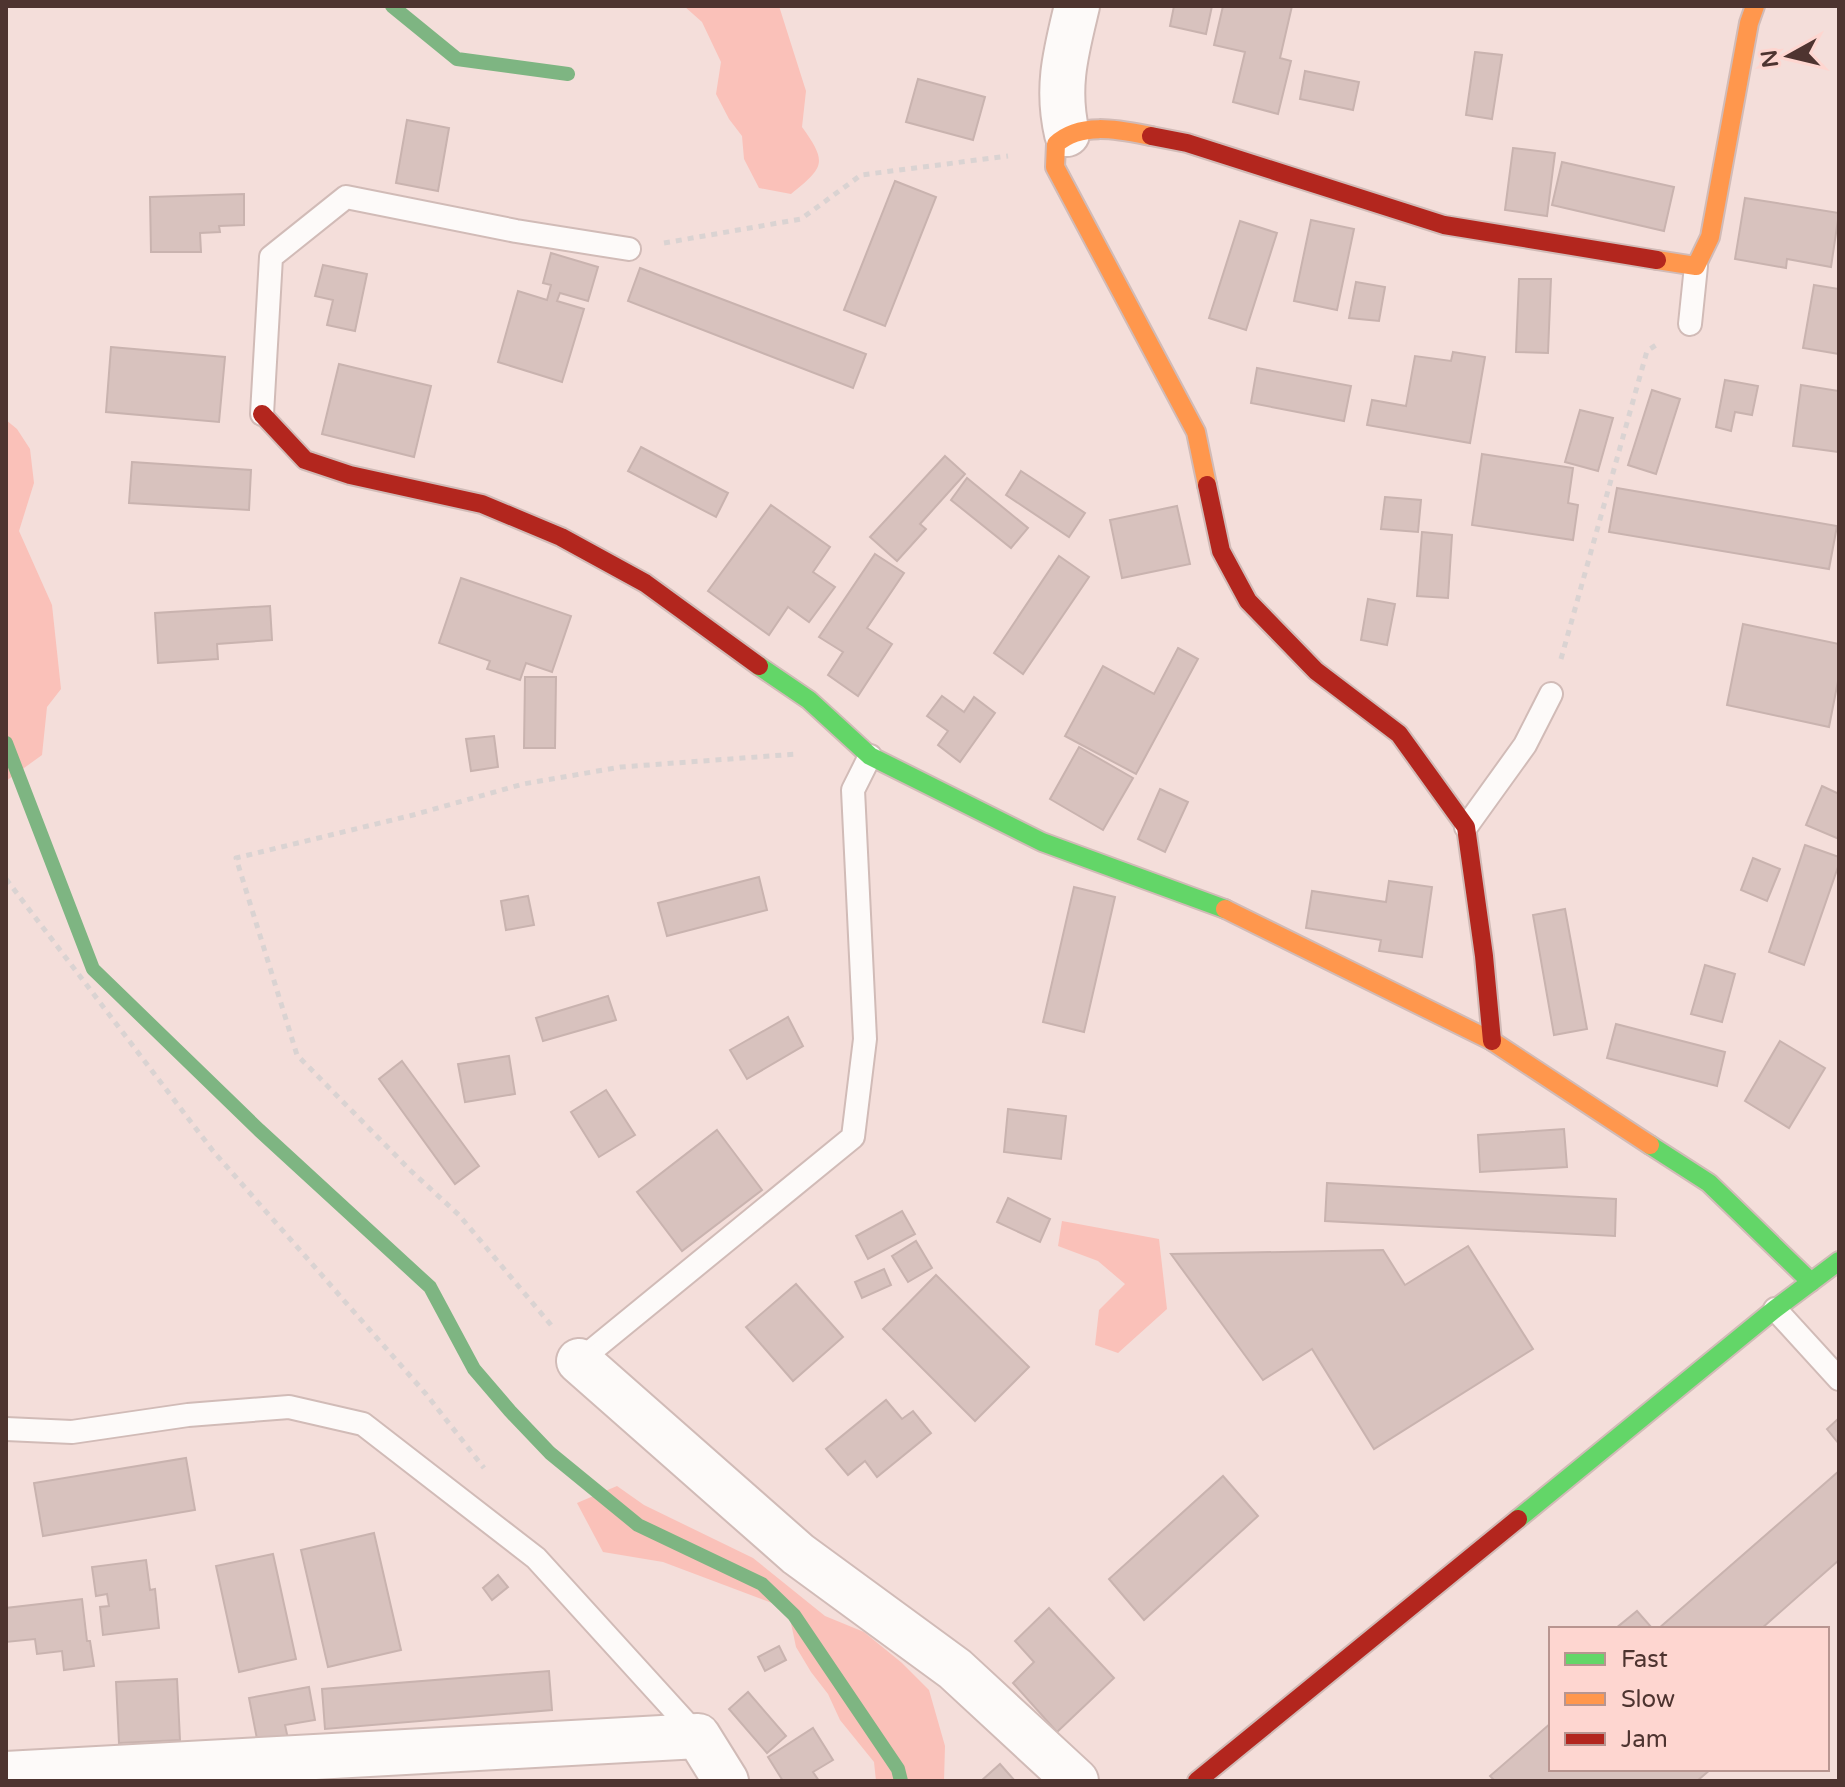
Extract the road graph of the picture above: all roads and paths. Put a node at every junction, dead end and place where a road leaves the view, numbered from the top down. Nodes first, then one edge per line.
1 (1077, 6) edge
2 (1755, 6) edge
3 (1062, 139) junction
4 (629, 249) joint
5 (1696, 266) junction
6 (1690, 324) joint
7 (262, 414) joint
8 (1551, 694) joint
9 (846, 734) junction
10 (870, 756) junction
11 (1466, 827) junction
12 (6, 879) edge
13 (1492, 1041) junction
14 (1839, 1261) edge
15 (1811, 1282) junction
16 (1775, 1309) junction
17 (579, 1361) junction
18 (1839, 1379) edge
19 (6, 1429) edge
20 (491, 1476) dead end
21 (698, 1736) junction
22 (6, 1774) edge
23 (726, 1781) edge
24 (1076, 1781) edge
25 (1197, 1781) edge

1 - 3 street
2 - 5 street
3 - 4 path
3 - 5 street
3 - 11 street
4 - 7 lane
5 - 6 lane
6 - 8 path
7 - 9 street
8 - 11 lane
9 - 10 street
9 - 17 path
10 - 13 street
10 - 17 lane
11 - 13 street
12 - 20 path
13 - 15 street
14 - 15 street
15 - 16 street
16 - 18 lane
16 - 25 street
17 - 24 street
19 - 21 lane
21 - 22 street
21 - 23 street

